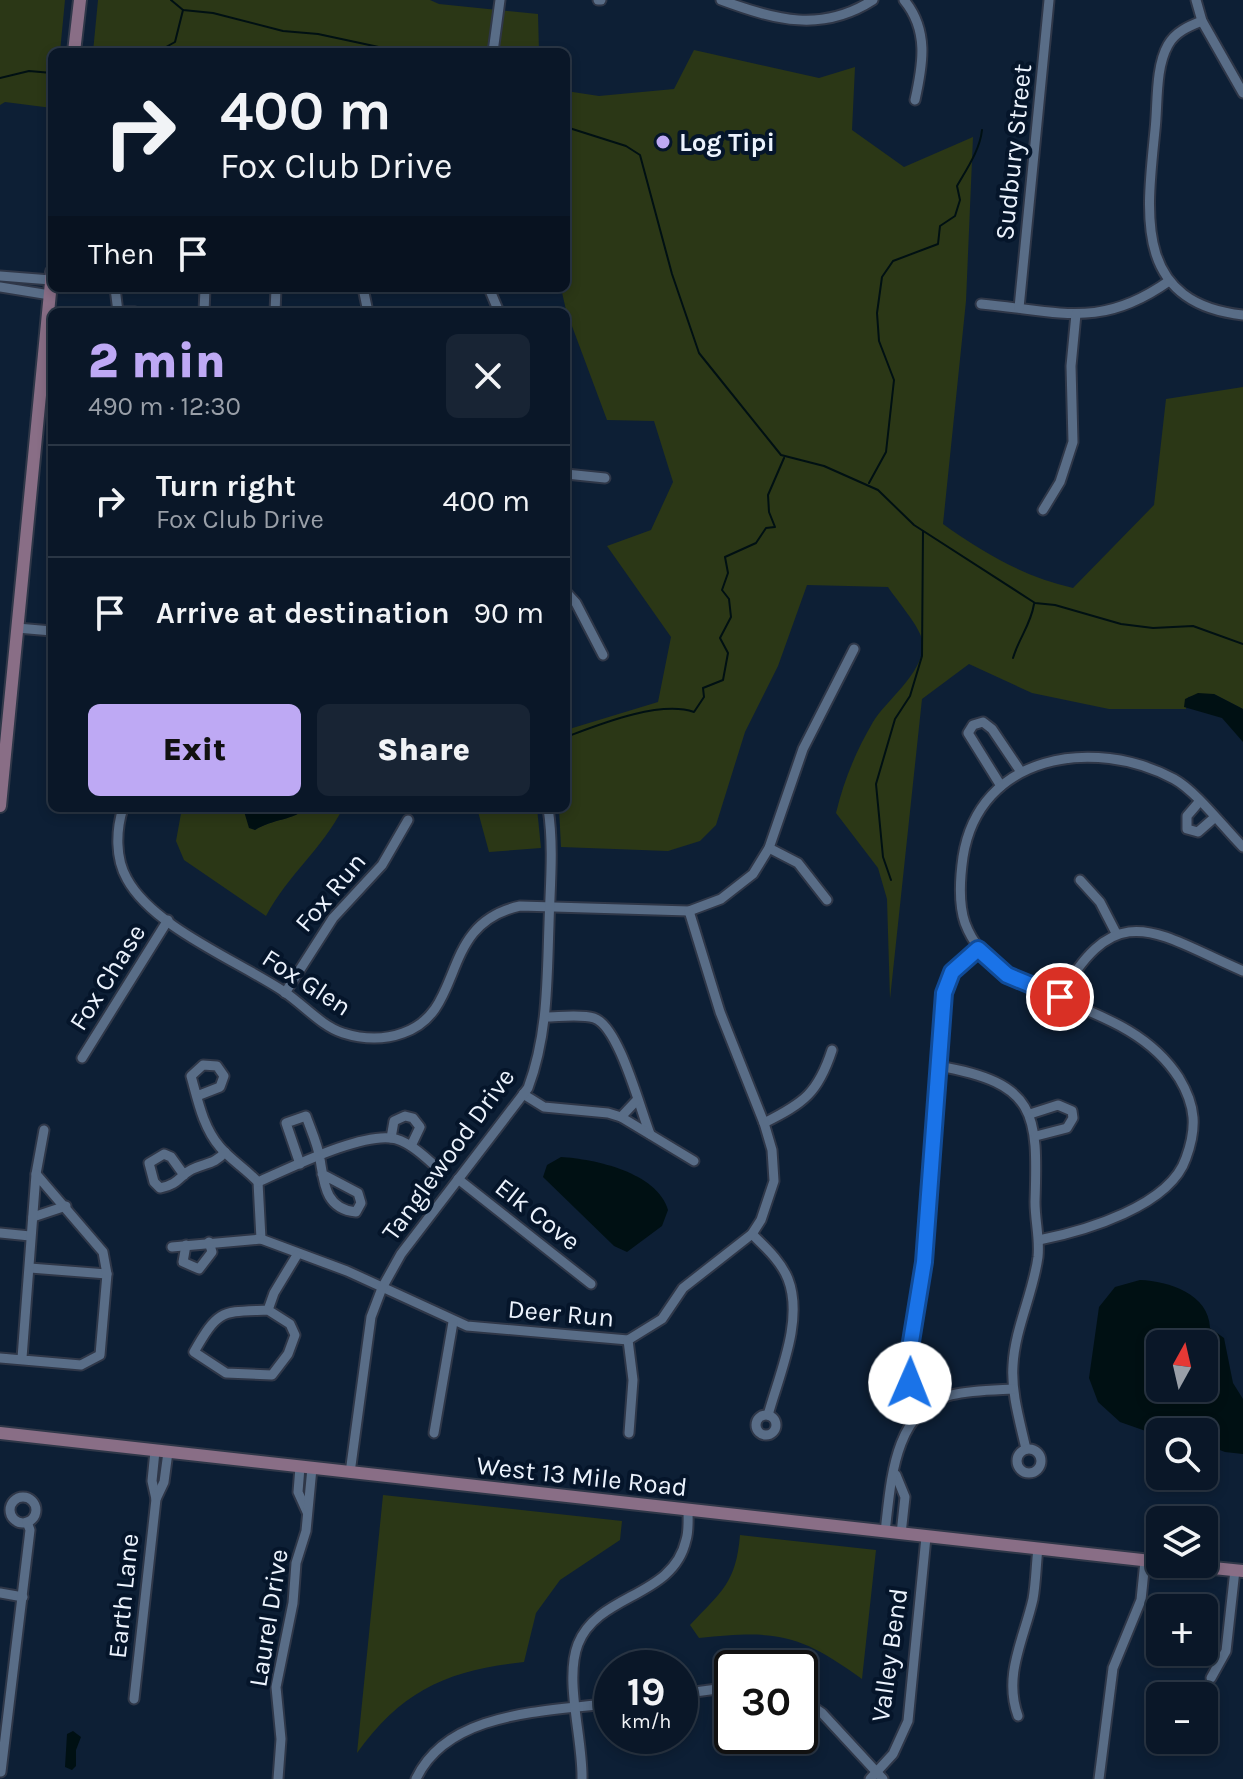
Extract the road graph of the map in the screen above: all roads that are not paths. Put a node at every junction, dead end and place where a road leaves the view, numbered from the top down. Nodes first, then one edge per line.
1 (80, 0) edge
2 (500, 0) edge
3 (721, 0) edge
4 (873, 0) edge
5 (904, 0) edge
6 (1049, 0) edge
7 (1196, 0) edge
8 (1202, 21) junction
9 (74, 48) edge
10 (494, 48) edge
11 (1243, 93) edge
12 (915, 100) dead end
13 (0, 276) edge
14 (48, 280) edge
15 (1169, 281) junction
16 (0, 287) edge
17 (50, 292) edge
18 (50, 295) junction
19 (981, 304) dead end
20 (49, 308) edge
21 (1019, 308) junction
22 (1076, 314) junction
23 (48, 315) edge
24 (1243, 315) edge
25 (570, 474) edge
26 (605, 478) dead end
27 (1043, 510) dead end
28 (570, 596) edge
29 (17, 628) junction
30 (48, 631) edge
31 (854, 649) dead end
32 (603, 655) dead end
33 (1021, 772) junction
34 (1001, 786) junction
35 (1199, 802) junction
36 (0, 806) edge
37 (122, 812) edge
38 (548, 812) edge
39 (1214, 818) junction
40 (408, 820) dead end
41 (1243, 847) edge
42 (769, 848) junction
43 (1080, 880) dead end
44 (827, 900) dead end
45 (550, 906) junction
46 (689, 911) junction
47 (168, 920) junction
48 (1116, 933) junction
49 (978, 949) junction
50 (1243, 971) edge
51 (285, 993) junction
52 (1060, 997) junction
53 (545, 1017) junction
54 (832, 1050) dead end
55 (82, 1058) dead end
56 (938, 1066) junction
57 (523, 1094) junction
58 (197, 1096) dead end
59 (637, 1100) junction
60 (1030, 1114) junction
61 (621, 1117) junction
62 (764, 1123) junction
63 (44, 1130) dead end
64 (650, 1134) junction
65 (1036, 1136) junction
66 (391, 1138) junction
67 (411, 1146) junction
68 (225, 1152) junction
69 (320, 1157) junction
70 (694, 1161) dead end
71 (300, 1164) junction
72 (442, 1172) dead end
73 (36, 1174) junction
74 (322, 1174) junction
75 (184, 1175) dead end
76 (458, 1179) junction
77 (258, 1182) junction
78 (66, 1206) junction
79 (33, 1217) junction
80 (0, 1233) edge
81 (752, 1234) junction
82 (30, 1236) junction
83 (261, 1239) junction
84 (1039, 1240) junction
85 (209, 1242) junction
86 (186, 1245) junction
87 (172, 1247) dead end
88 (297, 1255) junction
89 (30, 1268) junction
90 (107, 1274) junction
91 (591, 1284) dead end
92 (382, 1288) junction
93 (268, 1310) junction
94 (453, 1322) junction
95 (628, 1340) junction
96 (0, 1358) edge
97 (22, 1358) junction
98 (1013, 1389) junction
99 (923, 1408) junction
100 (768, 1415) dead end
101 (0, 1433) edge
102 (434, 1433) dead end
103 (629, 1433) dead end
104 (1026, 1449) dead end
105 (161, 1451) junction
106 (306, 1468) junction
107 (350, 1473) junction
108 (896, 1474) junction
109 (688, 1510) junction
110 (27, 1522) dead end
111 (885, 1532) junction
112 (901, 1534) junction
113 (926, 1537) junction
114 (1038, 1548) junction
115 (1145, 1561) joint
116 (1218, 1569) edge
117 (1239, 1571) edge
118 (0, 1593) edge
119 (23, 1597) junction
120 (1211, 1678) dead end
121 (134, 1699) dead end
122 (0, 1701) edge
123 (11, 1702) junction
124 (594, 1706) edge
125 (577, 1708) junction
126 (818, 1710) edge
127 (1018, 1716) dead end
128 (3, 1774) edge
129 (877, 1777) edge
130 (278, 1779) edge
131 (416, 1779) edge
132 (582, 1779) edge
133 (1099, 1779) edge

1 - 9 street
2 - 10 street
3 - 4 street
5 - 12 street
6 - 21 street, Sudbury Street
7 - 8 street
8 - 11 street
8 - 15 street
13 - 14 street
15 - 22 street
15 - 24 street
16 - 18 street
17 - 18 street
18 - 20 street
19 - 21 street
21 - 22 street
22 - 27 street
23 - 29 street
25 - 26 street
28 - 32 street
29 - 30 street
29 - 36 street
31 - 42 street
33 - 34 street
33 - 34 street
33 - 35 street
34 - 49 street
35 - 39 street
35 - 39 street
37 - 47 street, Fox Glen
38 - 45 street, Tanglewood Drive
39 - 41 street
40 - 51 street, Fox Run
42 - 44 street
42 - 46 street
43 - 48 street
45 - 46 street, Fox Glen
45 - 51 street, Fox Glen
45 - 53 street, Tanglewood Drive
46 - 62 street, Deer Run
47 - 51 street, Fox Glen
47 - 55 street, Fox Chase
48 - 50 street
48 - 52 street
49 - 52 street
49 - 56 street
52 - 84 street
53 - 57 street, Tanglewood Drive
53 - 59 street
54 - 62 street
56 - 60 street
56 - 99 street
57 - 61 street
57 - 76 street, Tanglewood Drive
58 - 68 street
59 - 61 street
59 - 64 street
60 - 65 street
60 - 65 street
61 - 64 street
62 - 81 street, Deer Run
63 - 73 street
64 - 70 street
65 - 84 street
66 - 67 street
66 - 67 street
66 - 69 street
67 - 72 street
68 - 75 street
68 - 77 street
69 - 71 street
69 - 71 street
69 - 74 street
71 - 77 street
73 - 78 street
73 - 79 street
74 - 74 street
76 - 91 street, Elk Cove
76 - 92 street, Tanglewood Drive
77 - 83 street
78 - 79 street
78 - 90 street
79 - 82 street
80 - 82 street
81 - 95 street, Deer Run
81 - 100 street
82 - 89 street
83 - 85 street
83 - 88 street, Deer Run
84 - 98 street
85 - 86 street
85 - 86 street
86 - 87 street
88 - 92 street, Deer Run
88 - 93 street
89 - 90 street
89 - 97 street
90 - 97 street
92 - 94 street, Deer Run
92 - 107 street, Tanglewood Drive
93 - 93 street
94 - 95 street, Deer Run
94 - 102 street
95 - 103 street
96 - 97 street
98 - 99 street
98 - 104 street
99 - 108 street
101 - 105 street, West 13 Mile Road
105 - 106 street, West 13 Mile Road
105 - 121 street, Earth Lane
106 - 107 street, West 13 Mile Road
106 - 130 street, Laurel Drive
107 - 109 street, West 13 Mile Road
108 - 111 street
108 - 112 street
109 - 111 street, West 13 Mile Road
109 - 125 street
110 - 119 street
111 - 112 street, West 13 Mile Road
112 - 113 street, West 13 Mile Road
113 - 114 street, West 13 Mile Road
113 - 129 street, Valley Bend
114 - 115 street, West 13 Mile Road
114 - 127 street
115 - 133 street
116 - 117 street
117 - 120 street
118 - 119 street
119 - 123 street
122 - 123 street
123 - 128 street
124 - 125 street
125 - 131 street
125 - 132 street
126 - 129 street

